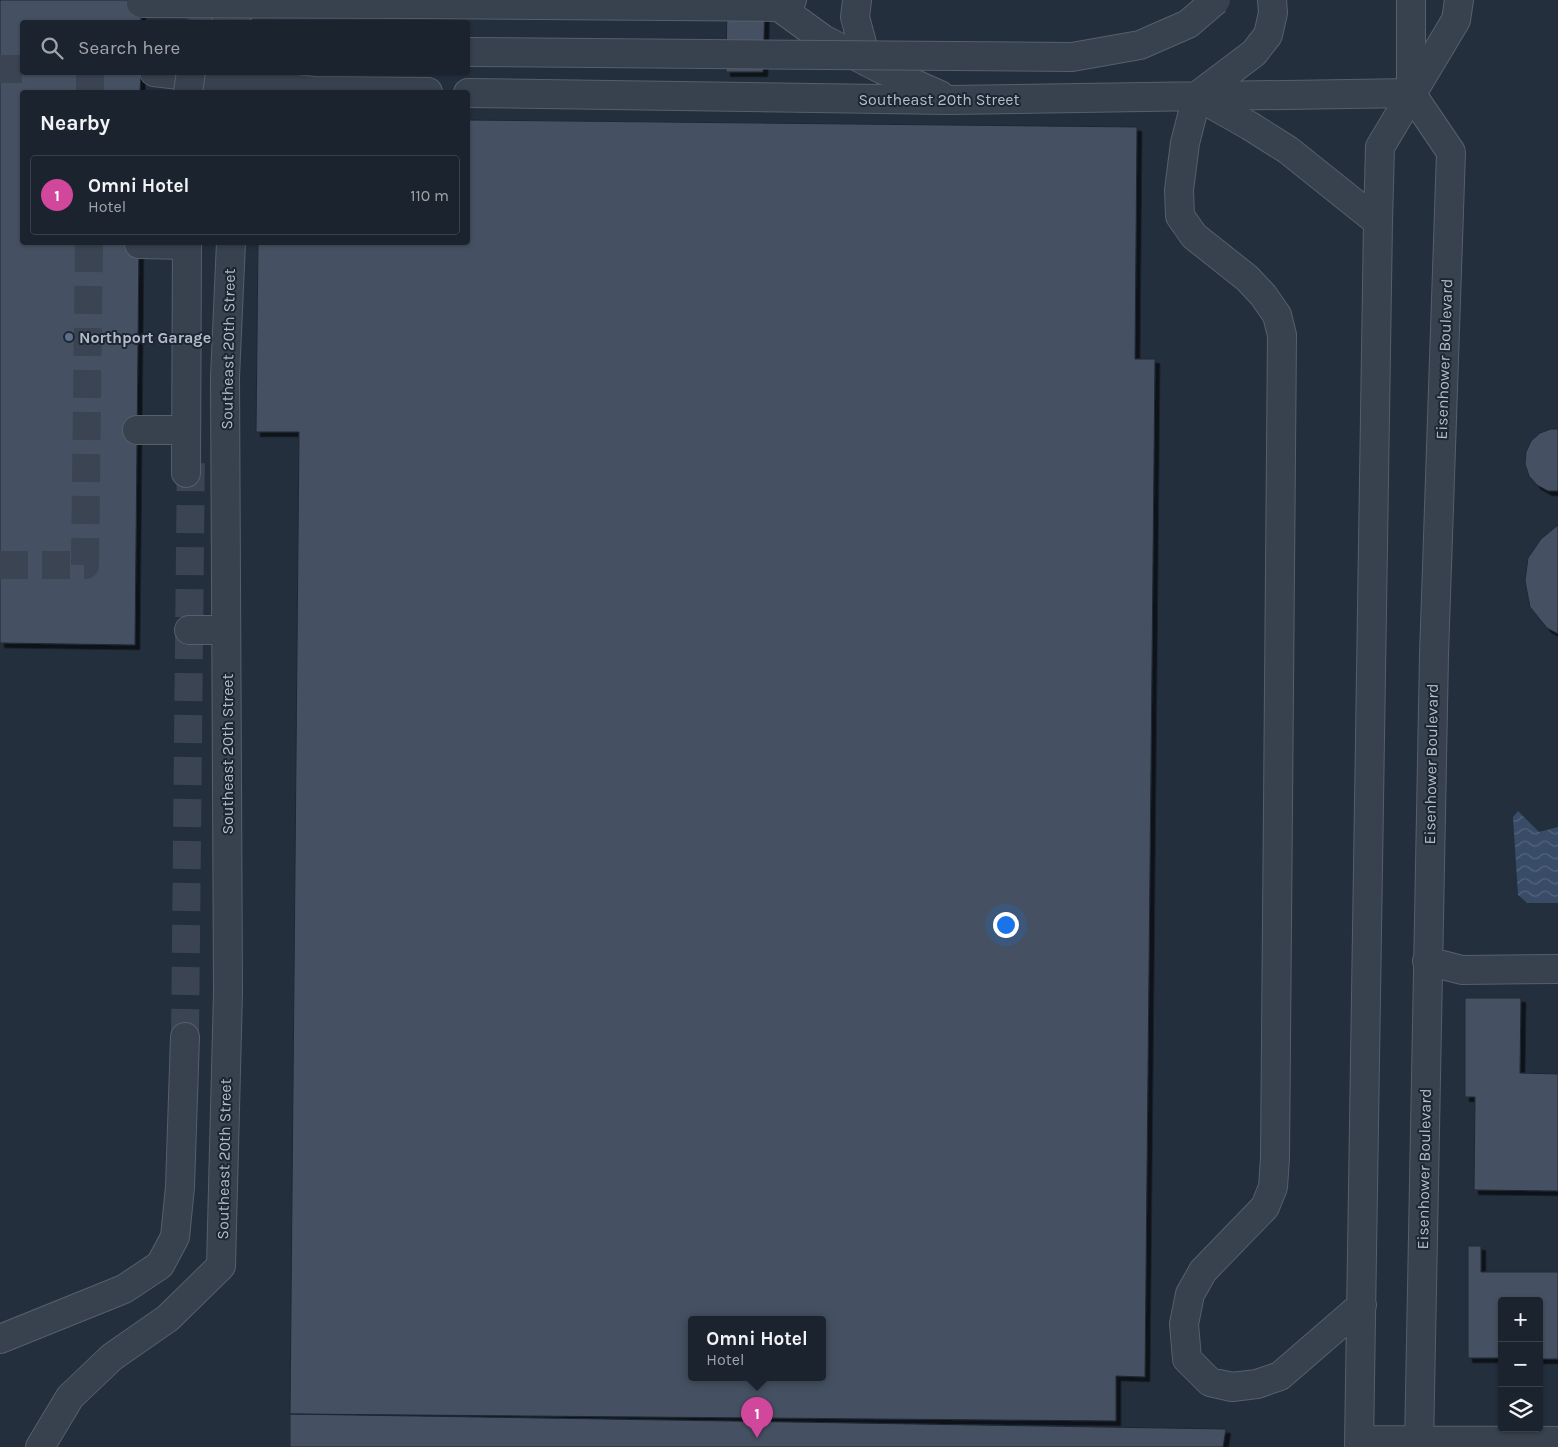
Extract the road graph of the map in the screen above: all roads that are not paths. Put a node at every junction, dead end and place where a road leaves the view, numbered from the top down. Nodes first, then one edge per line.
1 (857, 0) edge
2 (1216, 0) edge
3 (1272, 0) edge
4 (1411, 0) edge
5 (1459, 0) edge
6 (141, 3) dead end
7 (785, 3) edge
8 (246, 4) junction
9 (228, 20) edge
10 (470, 52) edge
11 (867, 62) junction
12 (178, 75) edge
13 (191, 75) edge
14 (385, 75) edge
15 (188, 90) edge
16 (295, 90) edge
17 (350, 90) edge
18 (470, 93) edge
19 (1412, 93) junction
20 (1197, 96) junction
21 (950, 100) junction
22 (1378, 222) junction
23 (187, 245) edge
24 (231, 245) edge
25 (137, 430) dead end
26 (186, 430) junction
27 (186, 473) tunnel mouth
28 (189, 630) dead end
29 (226, 630) junction
30 (1427, 961) junction
31 (1558, 969) edge
32 (185, 1037) tunnel mouth
33 (1362, 1305) junction
34 (0, 1339) edge
35 (1558, 1440) edge
36 (1359, 1443) edge
37 (1419, 1444) edge
38 (40, 1447) edge

1 - 11 street
2 - 10 street, bridge
3 - 20 street
4 - 19 street
5 - 19 street
6 - 8 street, bridge
7 - 8 street, bridge
7 - 11 street
8 - 9 street
11 - 21 street
12 - 16 street
13 - 15 street, bridge
14 - 17 street
18 - 21 street, Southeast 20th Street
19 - 20 street, Southeast 20th Street
19 - 22 street
19 - 30 street, Eisenhower Boulevard
20 - 21 street, Southeast 20th Street
20 - 22 street
20 - 33 street
22 - 33 street
23 - 26 street
24 - 29 street, Southeast 20th Street
25 - 26 street
26 - 27 street
28 - 29 street
29 - 38 street, Southeast 20th Street
30 - 31 street
30 - 37 street, Eisenhower Boulevard
32 - 34 street
33 - 36 street
35 - 37 street
36 - 37 street

